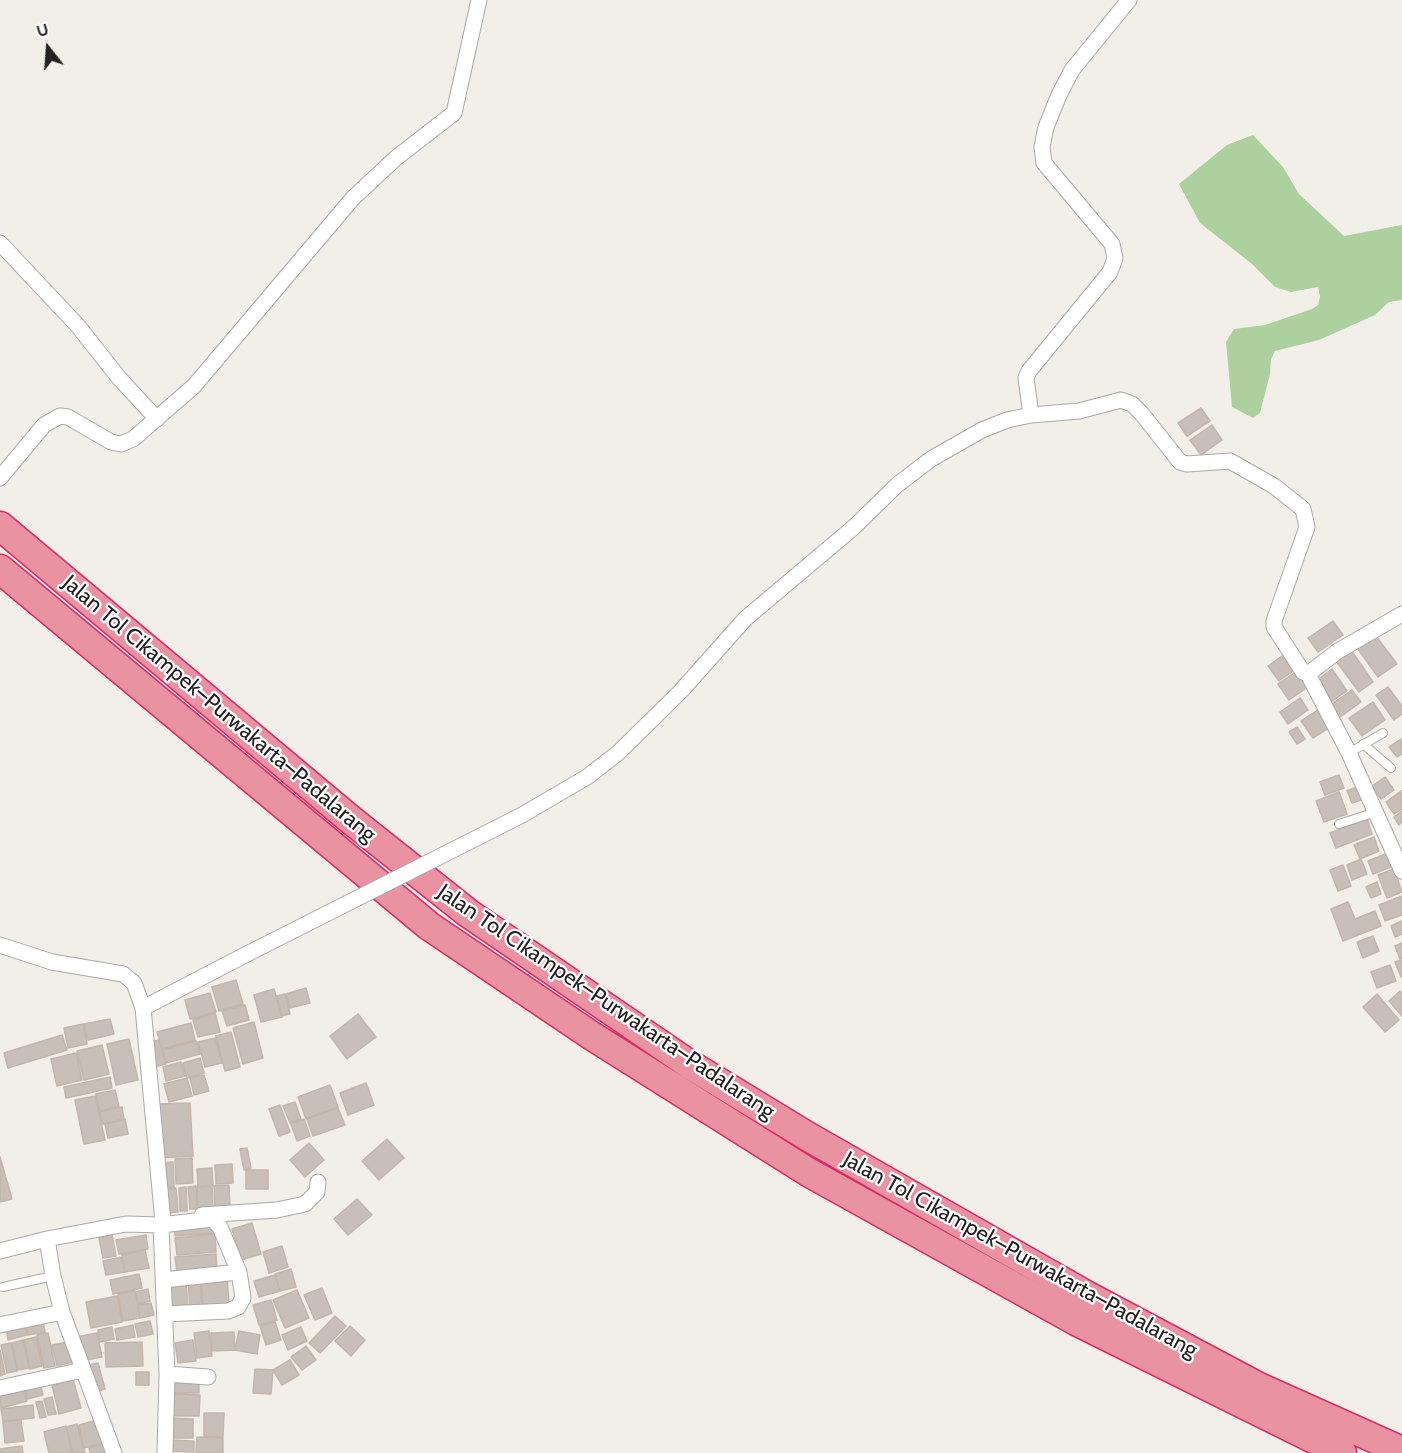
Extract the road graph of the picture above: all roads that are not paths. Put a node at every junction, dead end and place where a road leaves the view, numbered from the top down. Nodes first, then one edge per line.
1 (479, 0) edge
2 (1130, 0) edge
3 (0, 243) edge
4 (1030, 415) junction
5 (156, 419) junction
6 (0, 478) edge
7 (0, 525) edge
8 (9, 559) edge
9 (1402, 614) edge
10 (1308, 675) junction
11 (1383, 733) dead end
12 (1363, 744) junction
13 (1349, 753) junction
14 (1391, 768) dead end
15 (1376, 812) junction
16 (1339, 824) dead end
17 (1402, 871) edge
18 (0, 945) edge
19 (143, 1008) junction
20 (318, 1182) dead end
21 (162, 1223) junction
22 (47, 1239) junction
23 (0, 1251) edge
24 (238, 1272) junction
25 (52, 1276) junction
26 (163, 1280) junction
27 (3, 1287) dead end
28 (62, 1312) junction
29 (165, 1314) junction
30 (0, 1325) edge
31 (83, 1370) junction
32 (166, 1374) junction
33 (208, 1377) dead end
34 (0, 1388) edge
35 (1402, 1451) edge
36 (114, 1453) edge
37 (165, 1453) edge
38 (1342, 1453) edge

1 - 5 street
2 - 4 street
3 - 5 street
4 - 10 street
4 - 19 street, bridge
5 - 6 street
7 - 8 highway, Jalan Tol Cikampek–Purwakarta–Padalarang
8 - 35 highway, Jalan Tol Cikampek–Purwakarta–Padalarang
8 - 38 highway, Jalan Tol Cikampek–Purwakarta–Padalarang
9 - 10 street
10 - 13 street
11 - 12 lane
12 - 13 lane
12 - 14 lane
13 - 15 street
15 - 16 lane
15 - 17 street
18 - 19 street
19 - 21 street
20 - 21 street
21 - 22 street
21 - 24 street
21 - 26 street
22 - 23 street
22 - 25 street
24 - 26 street
24 - 29 street
25 - 27 lane
25 - 28 street
26 - 29 street
28 - 30 street
28 - 31 street
29 - 32 street
31 - 34 street
31 - 36 street
32 - 33 street
32 - 37 street

